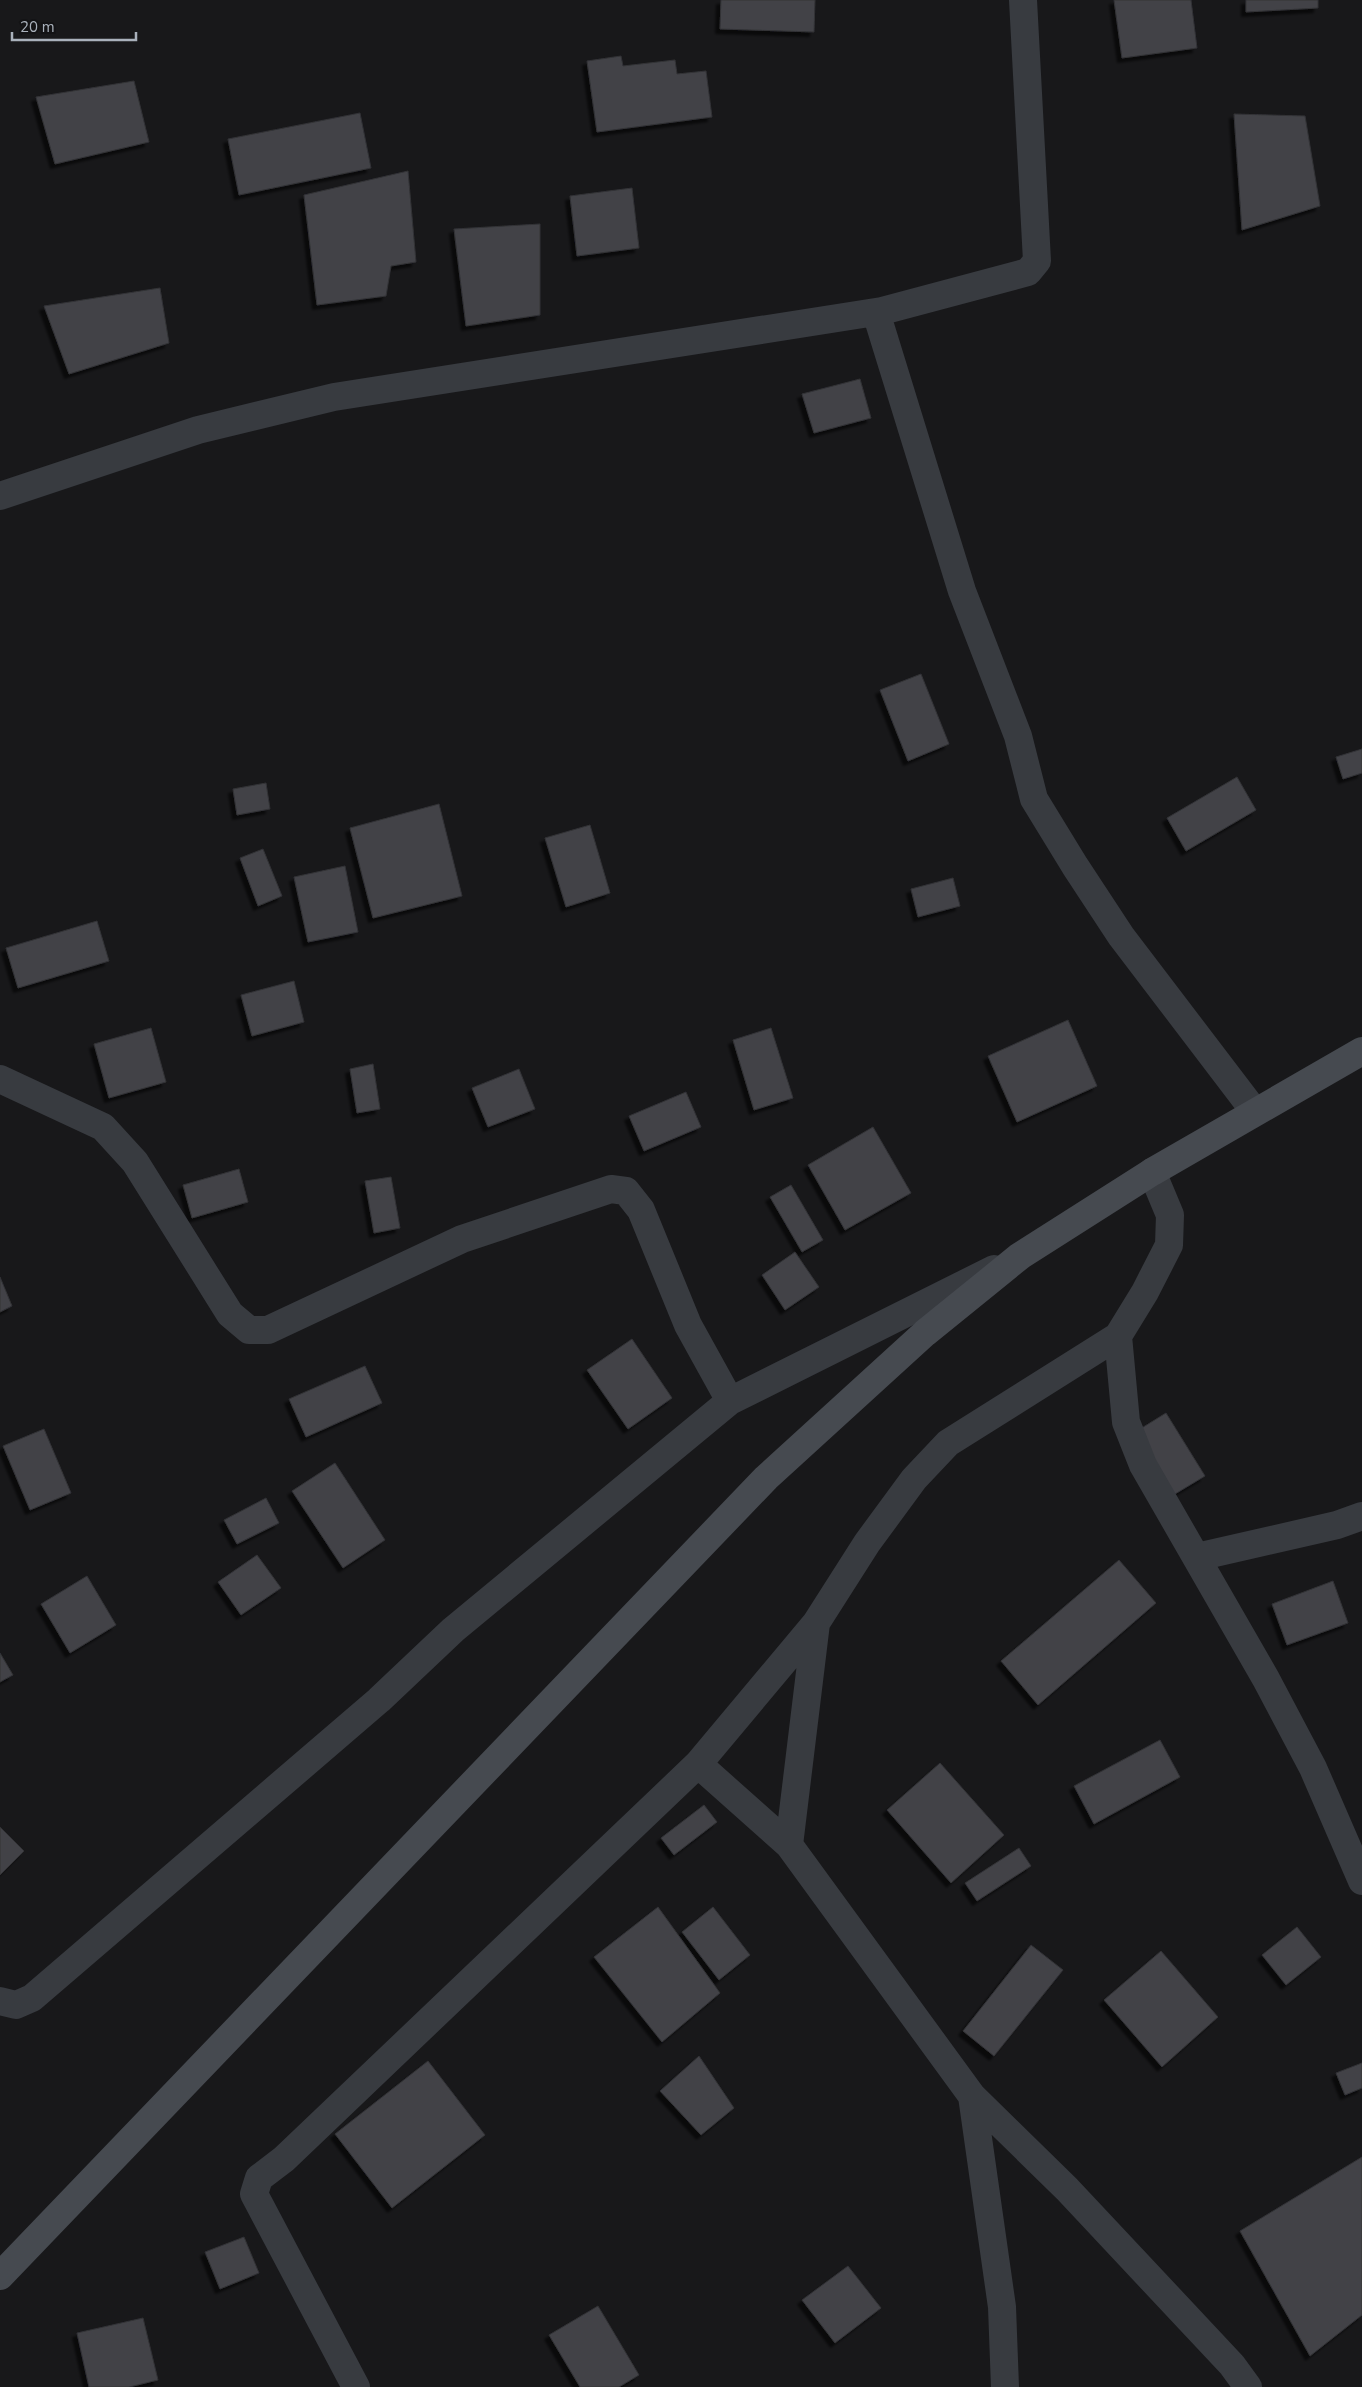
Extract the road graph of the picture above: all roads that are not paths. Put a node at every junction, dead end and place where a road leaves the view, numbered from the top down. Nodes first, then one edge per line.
1 (1023, 0) edge
2 (882, 312) junction
3 (0, 496) edge
4 (1362, 1051) edge
5 (0, 1079) edge
6 (1256, 1112) junction
7 (1152, 1172) junction
8 (1020, 1256) junction
9 (1118, 1336) junction
10 (730, 1401) junction
11 (1362, 1516) edge
12 (1197, 1557) junction
13 (816, 1623) junction
14 (698, 1764) junction
15 (788, 1845) junction
16 (1362, 1881) edge
17 (0, 2000) edge
18 (972, 2096) junction
19 (0, 2276) edge
20 (356, 2387) edge
21 (1005, 2387) edge
22 (1248, 2387) edge

1 - 2 street
2 - 3 street
2 - 6 street
4 - 6 main road
5 - 10 street
6 - 7 main road
7 - 8 main road
7 - 9 street
8 - 10 street
8 - 19 main road
9 - 12 street
9 - 13 street
10 - 17 street
11 - 12 street
12 - 16 street
13 - 14 street
13 - 15 street
14 - 15 street
14 - 20 street
15 - 18 street
18 - 21 street
18 - 22 street

